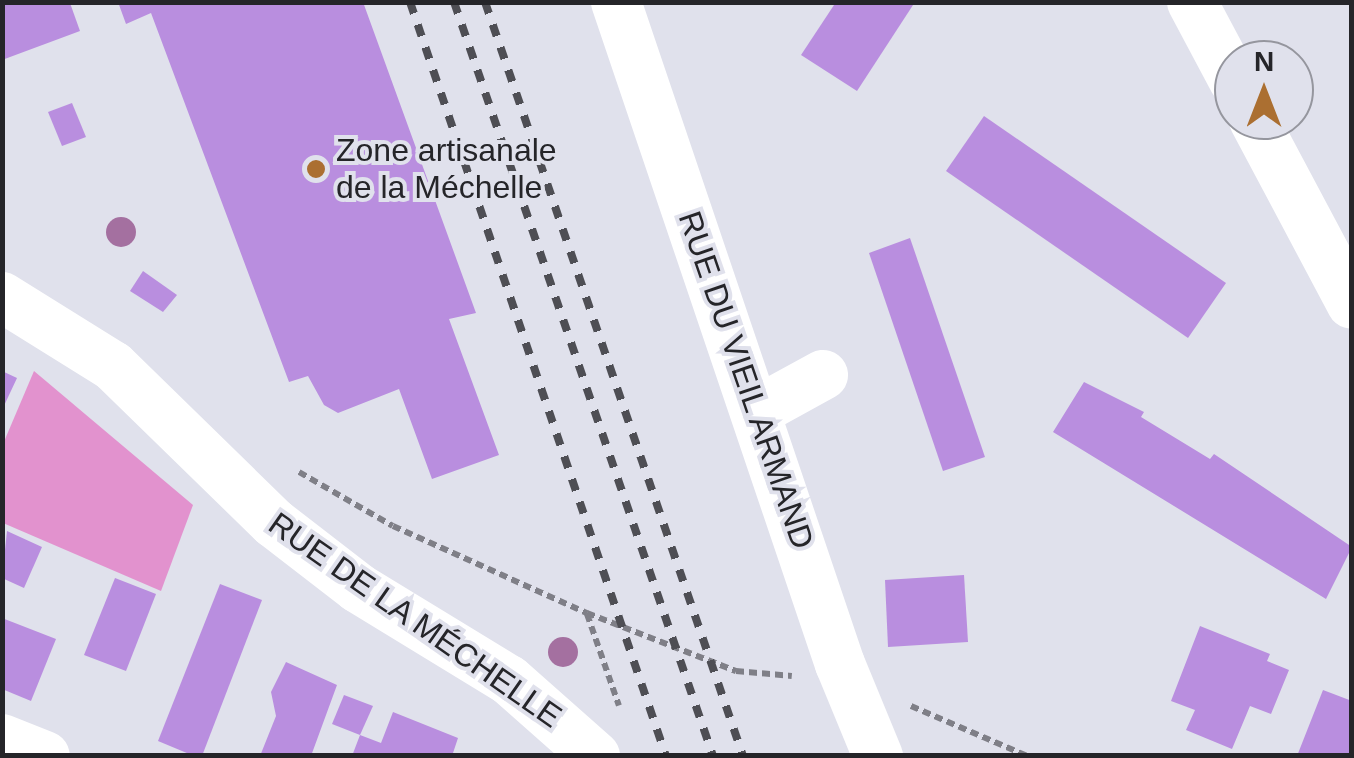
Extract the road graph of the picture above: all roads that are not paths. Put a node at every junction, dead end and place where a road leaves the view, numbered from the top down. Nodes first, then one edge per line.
1 (616, 2) edge
2 (1192, 2) edge
3 (1214, 44) edge
4 (1265, 140) edge
5 (2, 297) edge
6 (1352, 304) edge
7 (823, 375) dead end
8 (759, 410) junction
9 (608, 736) edge
10 (2, 739) edge
11 (45, 756) edge
12 (878, 756) edge

1 - 8 street, RUE DU VIEIL ARMAND
2 - 3 street
4 - 6 street
5 - 9 street, RUE DE LA MÉCHELLE
7 - 8 street
8 - 12 street, RUE DU VIEIL ARMAND
10 - 11 street

